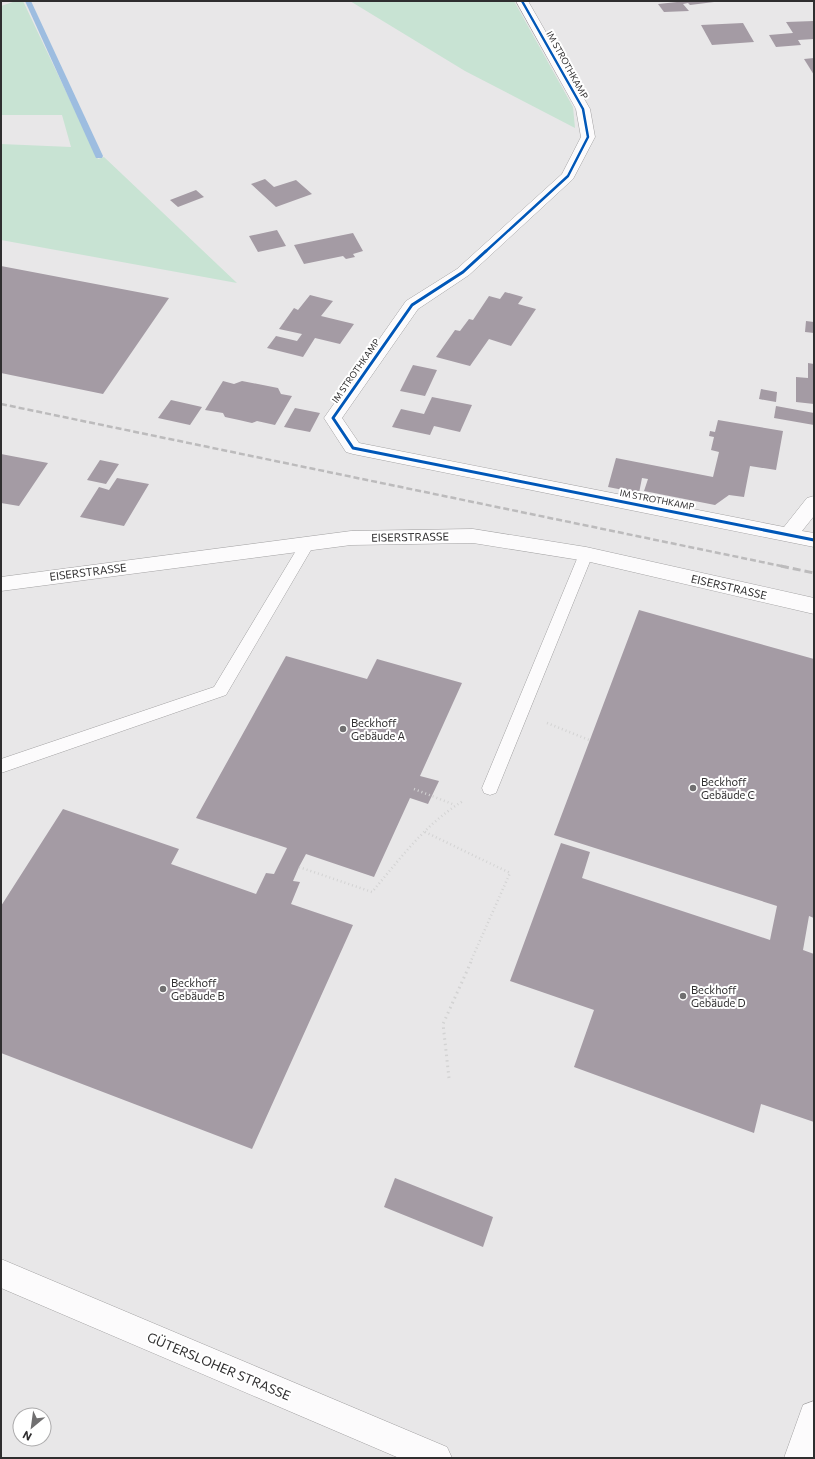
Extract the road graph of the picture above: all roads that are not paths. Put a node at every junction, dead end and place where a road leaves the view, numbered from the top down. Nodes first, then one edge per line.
1 (522, 1) edge
2 (814, 503) edge
3 (788, 534) junction
4 (814, 540) edge
5 (308, 543) junction
6 (586, 554) junction
7 (1, 584) edge
8 (814, 606) edge
9 (1, 766) edge
10 (490, 788) road end
11 (1, 1273) edge
12 (814, 1416) edge
13 (436, 1458) edge
14 (800, 1458) edge

1 - 3 street, IM STROTHKAMP
2 - 3 street
3 - 4 street, IM STROTHKAMP
5 - 6 street, EISERSTRASSE
5 - 7 street, EISERSTRASSE
5 - 9 lane
6 - 8 street, EISERSTRASSE
6 - 10 lane
11 - 13 street, GÜTERSLOHER STRASSE
12 - 14 street

